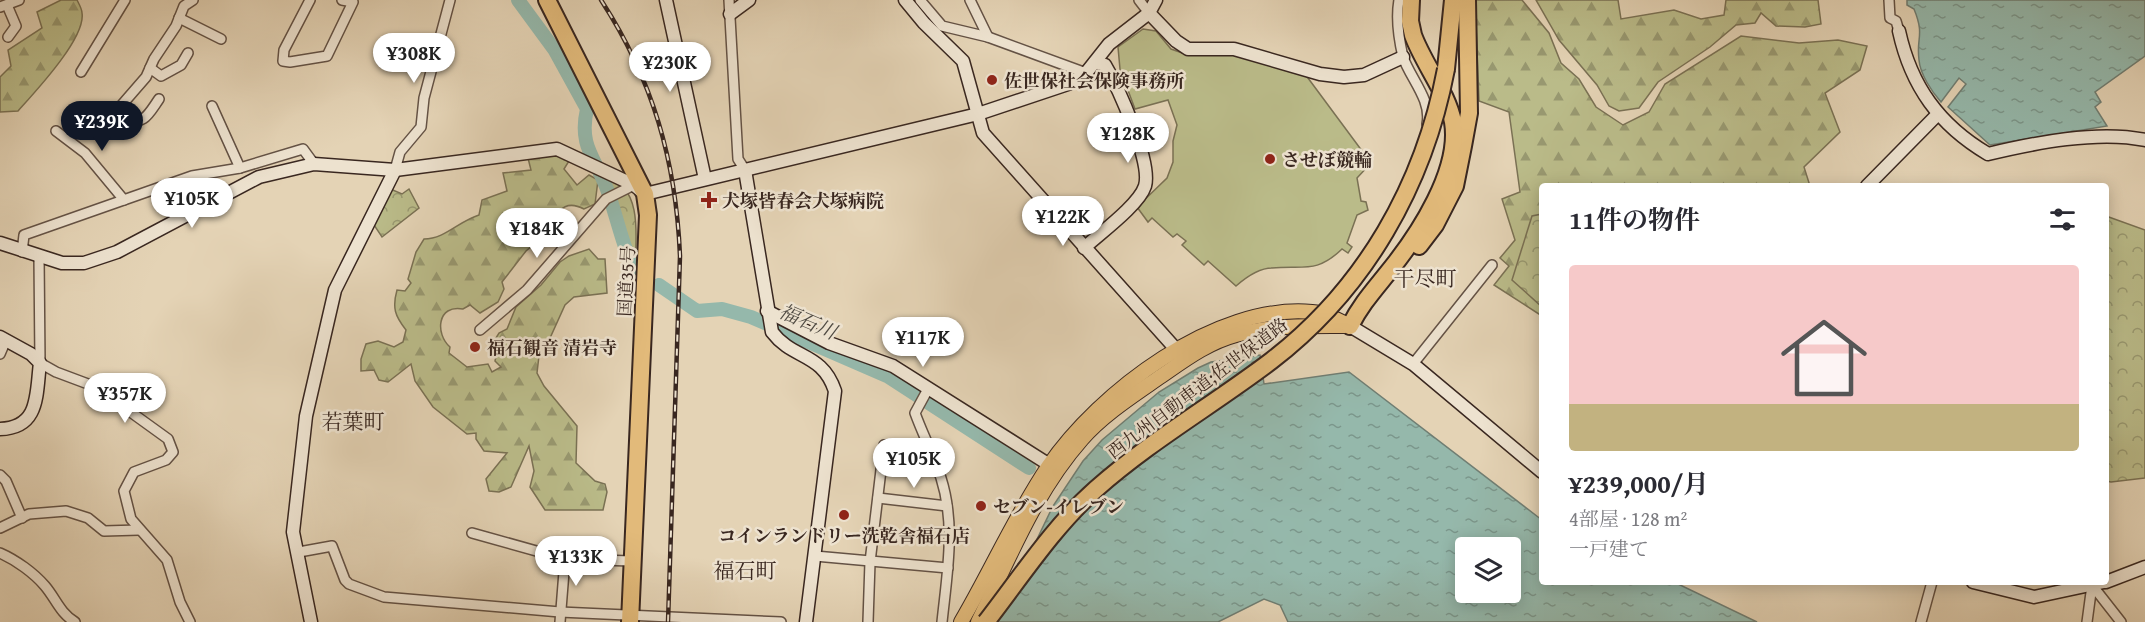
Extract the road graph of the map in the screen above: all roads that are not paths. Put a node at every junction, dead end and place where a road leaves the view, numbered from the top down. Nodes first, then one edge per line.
1 (20, 0) edge
2 (125, 0) edge
3 (193, 0) edge
4 (310, 0) edge
5 (342, 0) edge
6 (450, 0) edge
7 (547, 0) edge
8 (666, 0) edge
9 (729, 0) edge
10 (749, 0) edge
11 (906, 0) edge
12 (920, 0) edge
13 (970, 0) edge
14 (1139, 0) edge
15 (1156, 0) edge
16 (1399, 0) edge
17 (1411, 0) edge
18 (1453, 0) edge
19 (1467, 0) edge
20 (1890, 0) edge
21 (354, 1) edge
22 (4, 6) edge
23 (1149, 13) junction
24 (730, 14) junction
25 (179, 18) junction
26 (1899, 31) joint
27 (8, 37) dead end
28 (988, 37) junction
29 (220, 39) dead end
30 (188, 53) dead end
31 (1403, 57) junction
32 (1095, 62) junction
33 (150, 68) junction
34 (81, 72) dead end
35 (1086, 74) junction
36 (159, 99) dead end
37 (212, 106) dead end
38 (978, 114) junction
39 (1938, 114) junction
40 (56, 131) dead end
41 (2145, 141) edge
42 (314, 164) junction
43 (240, 168) junction
44 (395, 170) junction
45 (745, 170) junction
46 (705, 179) junction
47 (1870, 183) edge
48 (639, 189) junction
49 (124, 200) junction
50 (0, 243) edge
51 (1084, 248) junction
52 (22, 252) junction
53 (39, 257) junction
54 (1492, 265) dead end
55 (767, 311) junction
56 (1312, 312) junction
57 (1350, 326) junction
58 (480, 330) dead end
59 (3, 338) edge
60 (0, 354) edge
61 (1181, 355) junction
62 (40, 363) junction
63 (1413, 364) junction
64 (927, 391) junction
65 (0, 429) edge
66 (884, 446) dead end
67 (1053, 468) junction
68 (1539, 469) edge
69 (2, 482) edge
70 (878, 498) junction
71 (947, 506) junction
72 (22, 518) junction
73 (0, 528) edge
74 (139, 530) junction
75 (472, 533) dead end
76 (299, 552) junction
77 (0, 553) edge
78 (815, 556) junction
79 (565, 559) junction
80 (632, 561) junction
81 (870, 562) junction
82 (2145, 567) edge
83 (948, 568) junction
84 (2109, 580) edge
85 (1931, 585) edge
86 (1985, 585) edge
87 (2091, 585) edge
88 (2100, 585) edge
89 (2102, 585) edge
90 (560, 617) edge
91 (630, 618) edge
92 (75, 622) edge
93 (190, 622) edge
94 (311, 622) edge
95 (781, 622) edge
96 (806, 622) edge
97 (868, 622) edge
98 (942, 622) edge
99 (961, 622) edge
100 (978, 622) edge
101 (986, 622) edge
102 (1921, 622) edge
103 (2087, 622) edge
104 (2121, 622) edge

1 - 22 street
2 - 34 street
3 - 25 street
4 - 21 street
5 - 21 street
6 - 44 street
7 - 48 highway, 国道35号
8 - 46 street
9 - 24 street
10 - 24 street
11 - 38 street
12 - 28 street
13 - 28 street
14 - 23 street
15 - 23 street
16 - 31 street
17 - 57 highway
18 - 101 highway, 西九州自動車道;佐世保道路, bridge
19 - 57 highway
20 - 26 street
22 - 27 street
23 - 31 street
23 - 32 street
24 - 45 street
25 - 29 street
25 - 33 street
26 - 39 street
28 - 35 street
30 - 33 street
31 - 56 street
32 - 35 street
32 - 51 street
33 - 36 street
35 - 38 street
37 - 43 street
38 - 45 street
38 - 51 street
39 - 41 street
39 - 47 street
40 - 49 street
42 - 43 street
42 - 44 street
42 - 53 street
43 - 49 street
44 - 48 street
44 - 76 street
45 - 46 street
45 - 55 street
46 - 48 street
48 - 58 street
48 - 80 highway, 国道35号
49 - 52 street
50 - 52 street
51 - 61 street
52 - 53 street
53 - 62 street
54 - 63 street
55 - 64 street
55 - 78 street
56 - 57 main road
56 - 61 main road
57 - 61 main road
57 - 63 street
59 - 60 street
59 - 62 street
61 - 67 main road
62 - 65 street
62 - 74 street
63 - 68 street
64 - 67 street
64 - 71 street
66 - 70 street
67 - 99 main road
67 - 100 main road
69 - 72 street
70 - 71 street
70 - 81 street
71 - 83 street
72 - 73 street
72 - 74 street
74 - 93 street
75 - 79 street
76 - 90 street
76 - 94 street
77 - 92 street
78 - 81 street
78 - 96 street
79 - 80 street
79 - 90 street
80 - 91 highway, 国道35号
81 - 83 street
81 - 97 street
82 - 84 street
83 - 98 street
85 - 102 street
86 - 87 street
88 - 103 street
89 - 104 street
90 - 91 street
91 - 95 street

